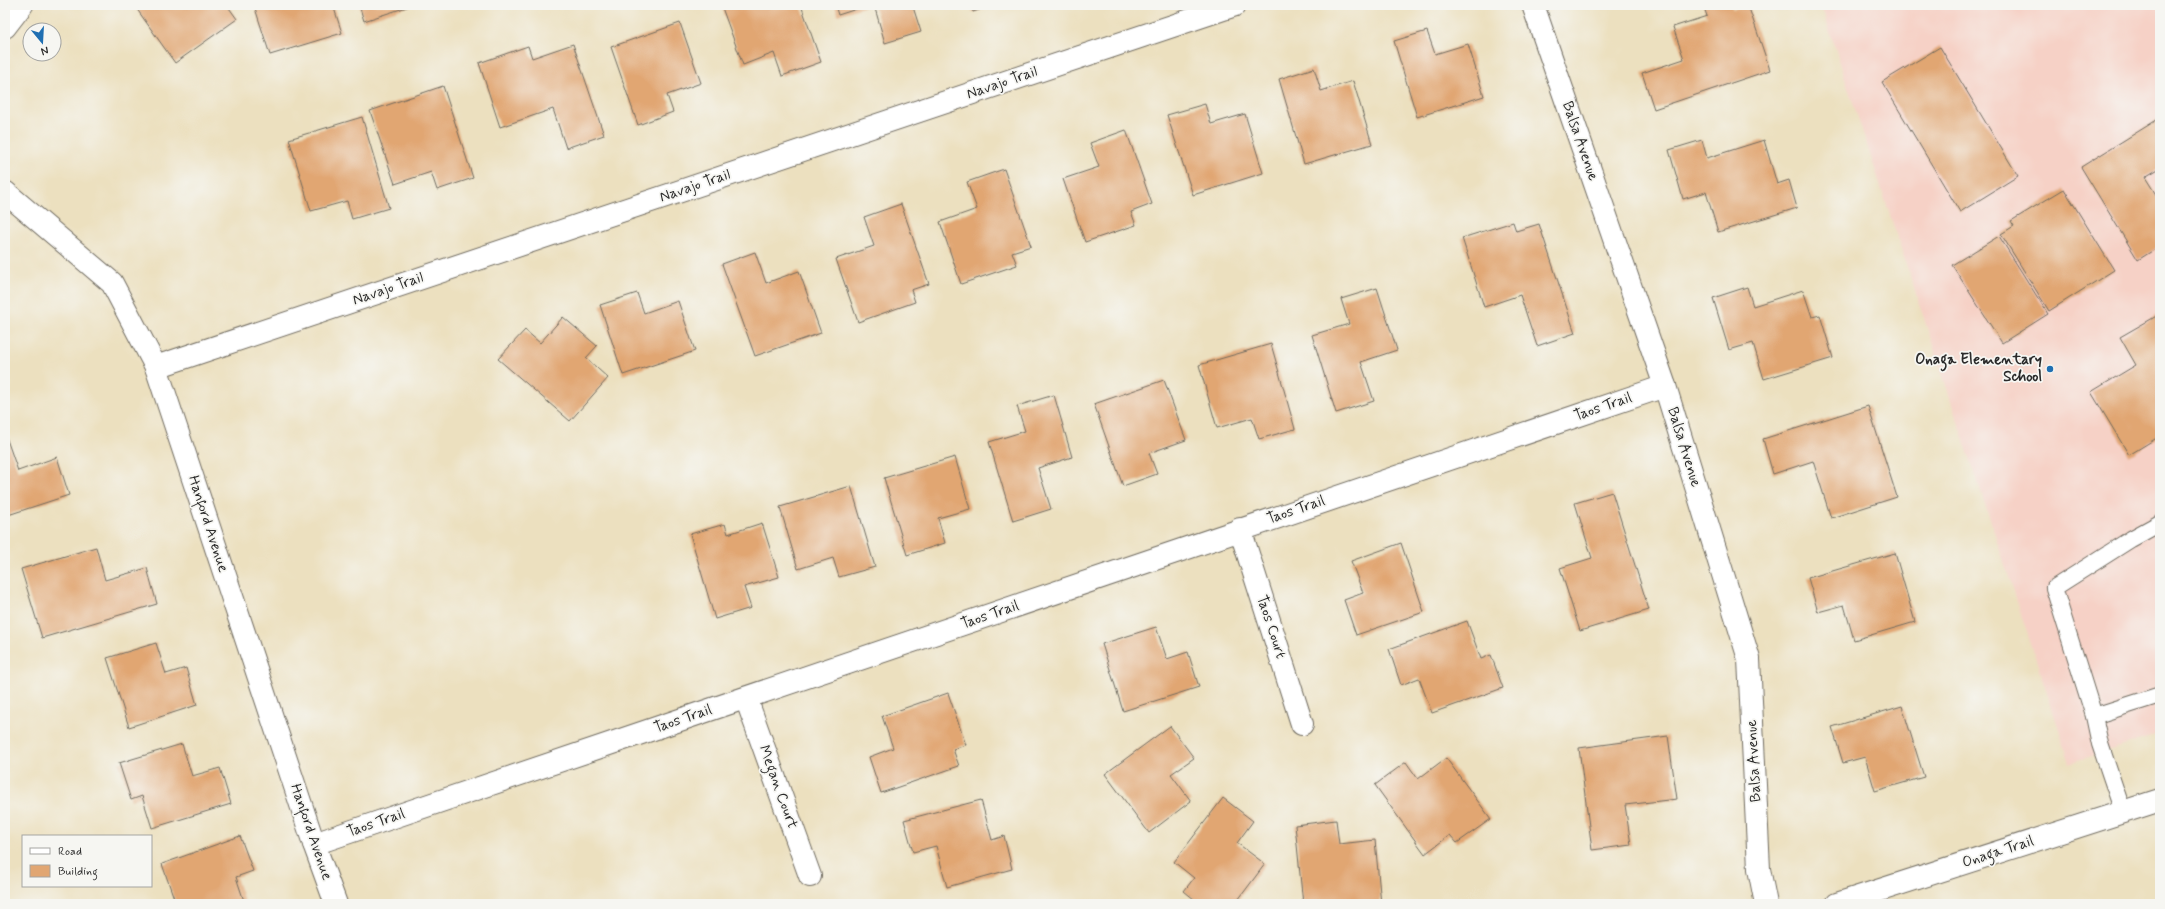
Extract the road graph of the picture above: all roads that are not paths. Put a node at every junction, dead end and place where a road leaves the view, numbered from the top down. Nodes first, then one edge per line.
1 (22, 5) edge
2 (1235, 5) edge
3 (1532, 5) edge
4 (5, 26) edge
5 (5, 192) edge
6 (156, 367) junction
7 (1665, 386) junction
8 (2160, 523) edge
9 (1240, 529) junction
10 (2160, 695) edge
11 (746, 698) junction
12 (2094, 716) junction
13 (1302, 724) dead end
14 (2160, 800) edge
15 (2122, 812) junction
16 (314, 844) junction
17 (810, 876) dead end
18 (336, 904) edge
19 (1766, 904) edge
20 (1836, 904) edge

1 - 4 street
2 - 6 street, Navajo Trail
3 - 7 street, Balsa Avenue
5 - 6 street, Hanford Avenue
6 - 16 street, Hanford Avenue
7 - 9 street, Taos Trail
7 - 19 street, Balsa Avenue
8 - 12 lane
9 - 11 street, Taos Trail
9 - 13 street, Taos Court
10 - 12 lane
11 - 16 street, Taos Trail
11 - 17 street, Megan Court
12 - 15 lane
14 - 15 street, Onaga Trail
15 - 20 street, Onaga Trail
16 - 18 street, Hanford Avenue

